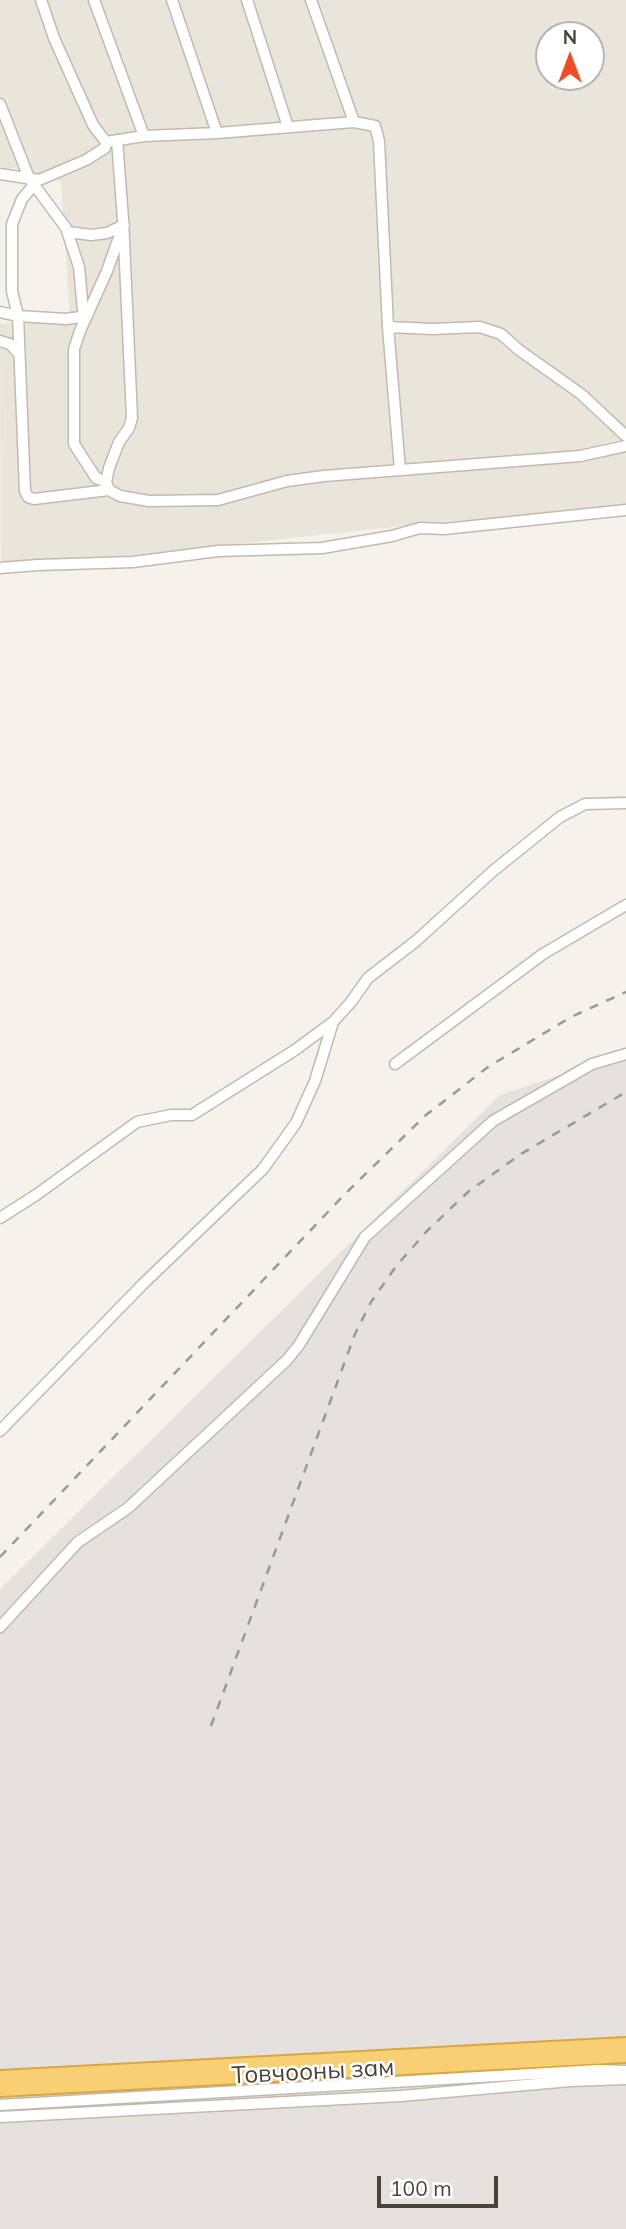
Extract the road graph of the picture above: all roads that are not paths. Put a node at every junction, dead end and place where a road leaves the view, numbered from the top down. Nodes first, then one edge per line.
1 (41, 0) edge
2 (93, 0) edge
3 (172, 0) edge
4 (247, 0) edge
5 (311, 0) edge
6 (0, 104) edge
7 (354, 122) junction
8 (288, 127) junction
9 (217, 133) junction
10 (144, 136) junction
11 (117, 140) junction
12 (106, 142) junction
13 (0, 174) edge
14 (31, 182) junction
15 (124, 225) junction
16 (68, 232) junction
17 (0, 312) edge
18 (18, 316) junction
19 (87, 316) junction
20 (388, 327) junction
21 (0, 341) edge
22 (19, 355) junction
23 (626, 436) edge
24 (626, 446) edge
25 (400, 470) junction
26 (107, 486) junction
27 (626, 510) edge
28 (0, 568) edge
29 (626, 803) edge
30 (626, 905) edge
31 (333, 1022) junction
32 (626, 1054) edge
33 (395, 1063) dead end
34 (0, 1218) edge
35 (0, 1431) edge
36 (0, 1627) edge
37 (626, 2045) edge
38 (626, 2055) edge
39 (626, 2071) edge
40 (0, 2078) edge
41 (626, 2079) edge
42 (0, 2089) edge
43 (0, 2105) edge
44 (0, 2117) edge

1 - 12 street
2 - 10 street
3 - 9 street
4 - 8 street
5 - 7 street
6 - 14 street
7 - 8 street
7 - 20 street
8 - 9 street
9 - 10 street
10 - 11 street
11 - 12 street
11 - 15 street
12 - 14 street
13 - 14 street
14 - 16 street
14 - 18 street
15 - 16 street
15 - 19 street
15 - 26 street
16 - 19 street
17 - 18 street
18 - 19 street
18 - 22 street
19 - 26 street
20 - 23 street
20 - 25 street
21 - 22 street
22 - 26 street
24 - 25 street
25 - 26 street
27 - 28 street
29 - 31 street
30 - 33 street
31 - 34 street
31 - 35 street
32 - 36 street
37 - 40 highway, Товчооны зам
38 - 42 highway, Товчооны зам
39 - 43 street
41 - 44 street

